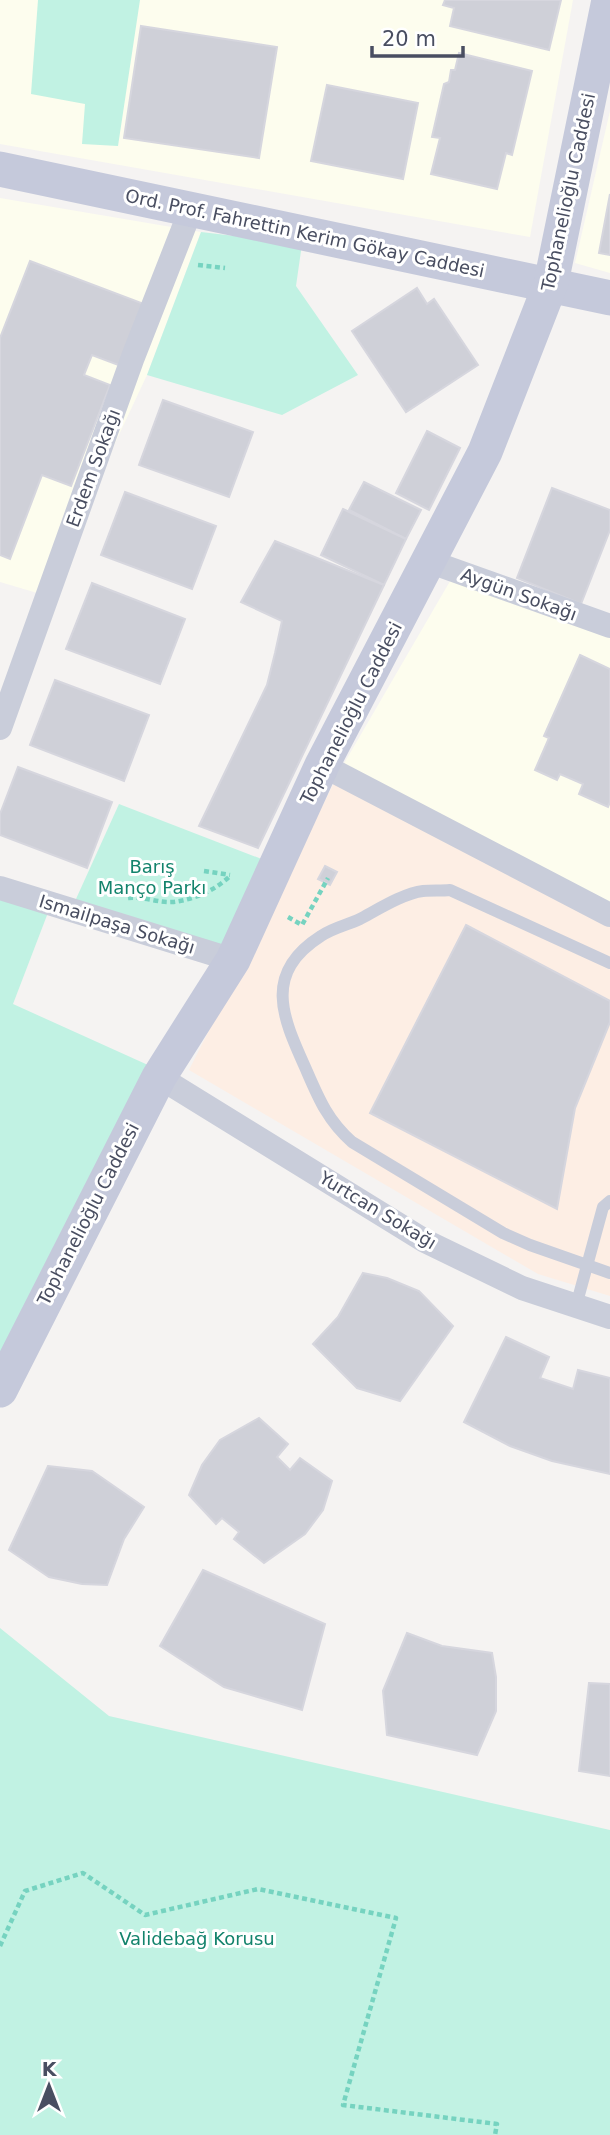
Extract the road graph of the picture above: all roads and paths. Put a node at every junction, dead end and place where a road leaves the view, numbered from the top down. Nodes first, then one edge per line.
1 (609, 0) edge
2 (0, 169) edge
3 (191, 209) junction
4 (551, 284) junction
5 (610, 298) edge
6 (428, 561) junction
7 (610, 626) edge
8 (0, 727) edge
9 (322, 765) junction
10 (231, 875) dead end
11 (328, 878) dead end
12 (0, 888) edge
13 (262, 895) junction
14 (119, 899) dead end
15 (610, 915) edge
16 (233, 960) junction
17 (610, 963) edge
18 (159, 1077) junction
19 (610, 1201) edge
20 (585, 1265) junction
21 (610, 1273) edge
22 (576, 1306) junction
23 (610, 1317) edge
24 (0, 1390) edge
25 (0, 1946) edge
26 (495, 2135) edge

1 - 4 main road, Tophanelioğlu Caddesi
2 - 3 main road, Ord. Prof. Fahrettin Kerim Gökay Caddesi
3 - 4 main road, Ord. Prof. Fahrettin Kerim Gökay Caddesi
3 - 8 street, Erdem Sokağı
4 - 5 main road, Ord. Prof. Fahrettin Kerim Gökay Caddesi
4 - 6 main road, Tophanelioğlu Caddesi
6 - 7 street, Aygün Sokağı
6 - 9 main road, Tophanelioğlu Caddesi
9 - 13 main road, Tophanelioğlu Caddesi
9 - 15 street
10 - 14 path
11 - 13 path
12 - 16 street, Ismailpaşa Sokağı
13 - 16 main road, Tophanelioğlu Caddesi
16 - 18 main road, Tophanelioğlu Caddesi
17 - 20 lane
18 - 22 street, Yurtcan Sokağı
18 - 24 main road, Tophanelioğlu Caddesi
19 - 20 lane
20 - 21 lane
20 - 22 lane
22 - 23 street, Yurtcan Sokağı
25 - 26 path

